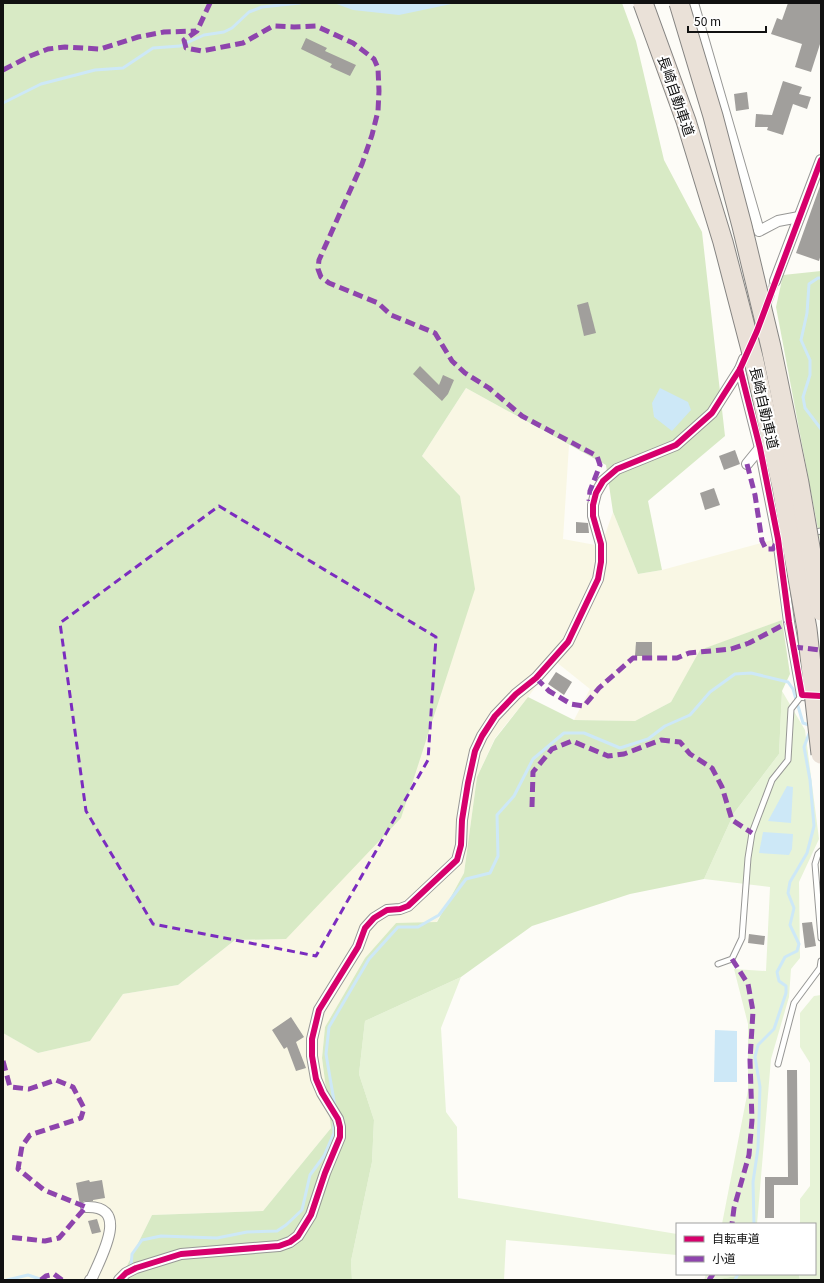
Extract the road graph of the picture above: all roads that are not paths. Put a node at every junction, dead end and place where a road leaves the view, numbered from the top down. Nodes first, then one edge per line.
1 (643, 3) edge
2 (679, 3) edge
3 (693, 3) edge
4 (821, 160) edge
5 (799, 217) junction
6 (775, 281) tunnel mouth
7 (744, 358) dead end
8 (740, 369) junction
9 (760, 448) junction
10 (747, 464) dead end
11 (821, 531) edge
12 (778, 539) junction
13 (821, 611) edge
14 (802, 695) junction
15 (821, 696) edge
16 (821, 754) edge
17 (821, 851) edge
18 (821, 938) edge
19 (821, 961) edge
20 (718, 964) dead end
21 (778, 1064) dead end
22 (86, 1207) dead end
23 (123, 1276) edge
24 (90, 1280) edge

1 - 16 highway, 長崎自動車道, bridge
2 - 13 highway, 長崎自動車道, bridge
3 - 5 street
4 - 5 street
5 - 6 street
7 - 8 street
8 - 9 street
8 - 23 street
9 - 10 street
9 - 12 street
11 - 12 lane
12 - 14 street
14 - 15 street
14 - 20 lane
17 - 18 lane
19 - 21 lane
22 - 24 street

